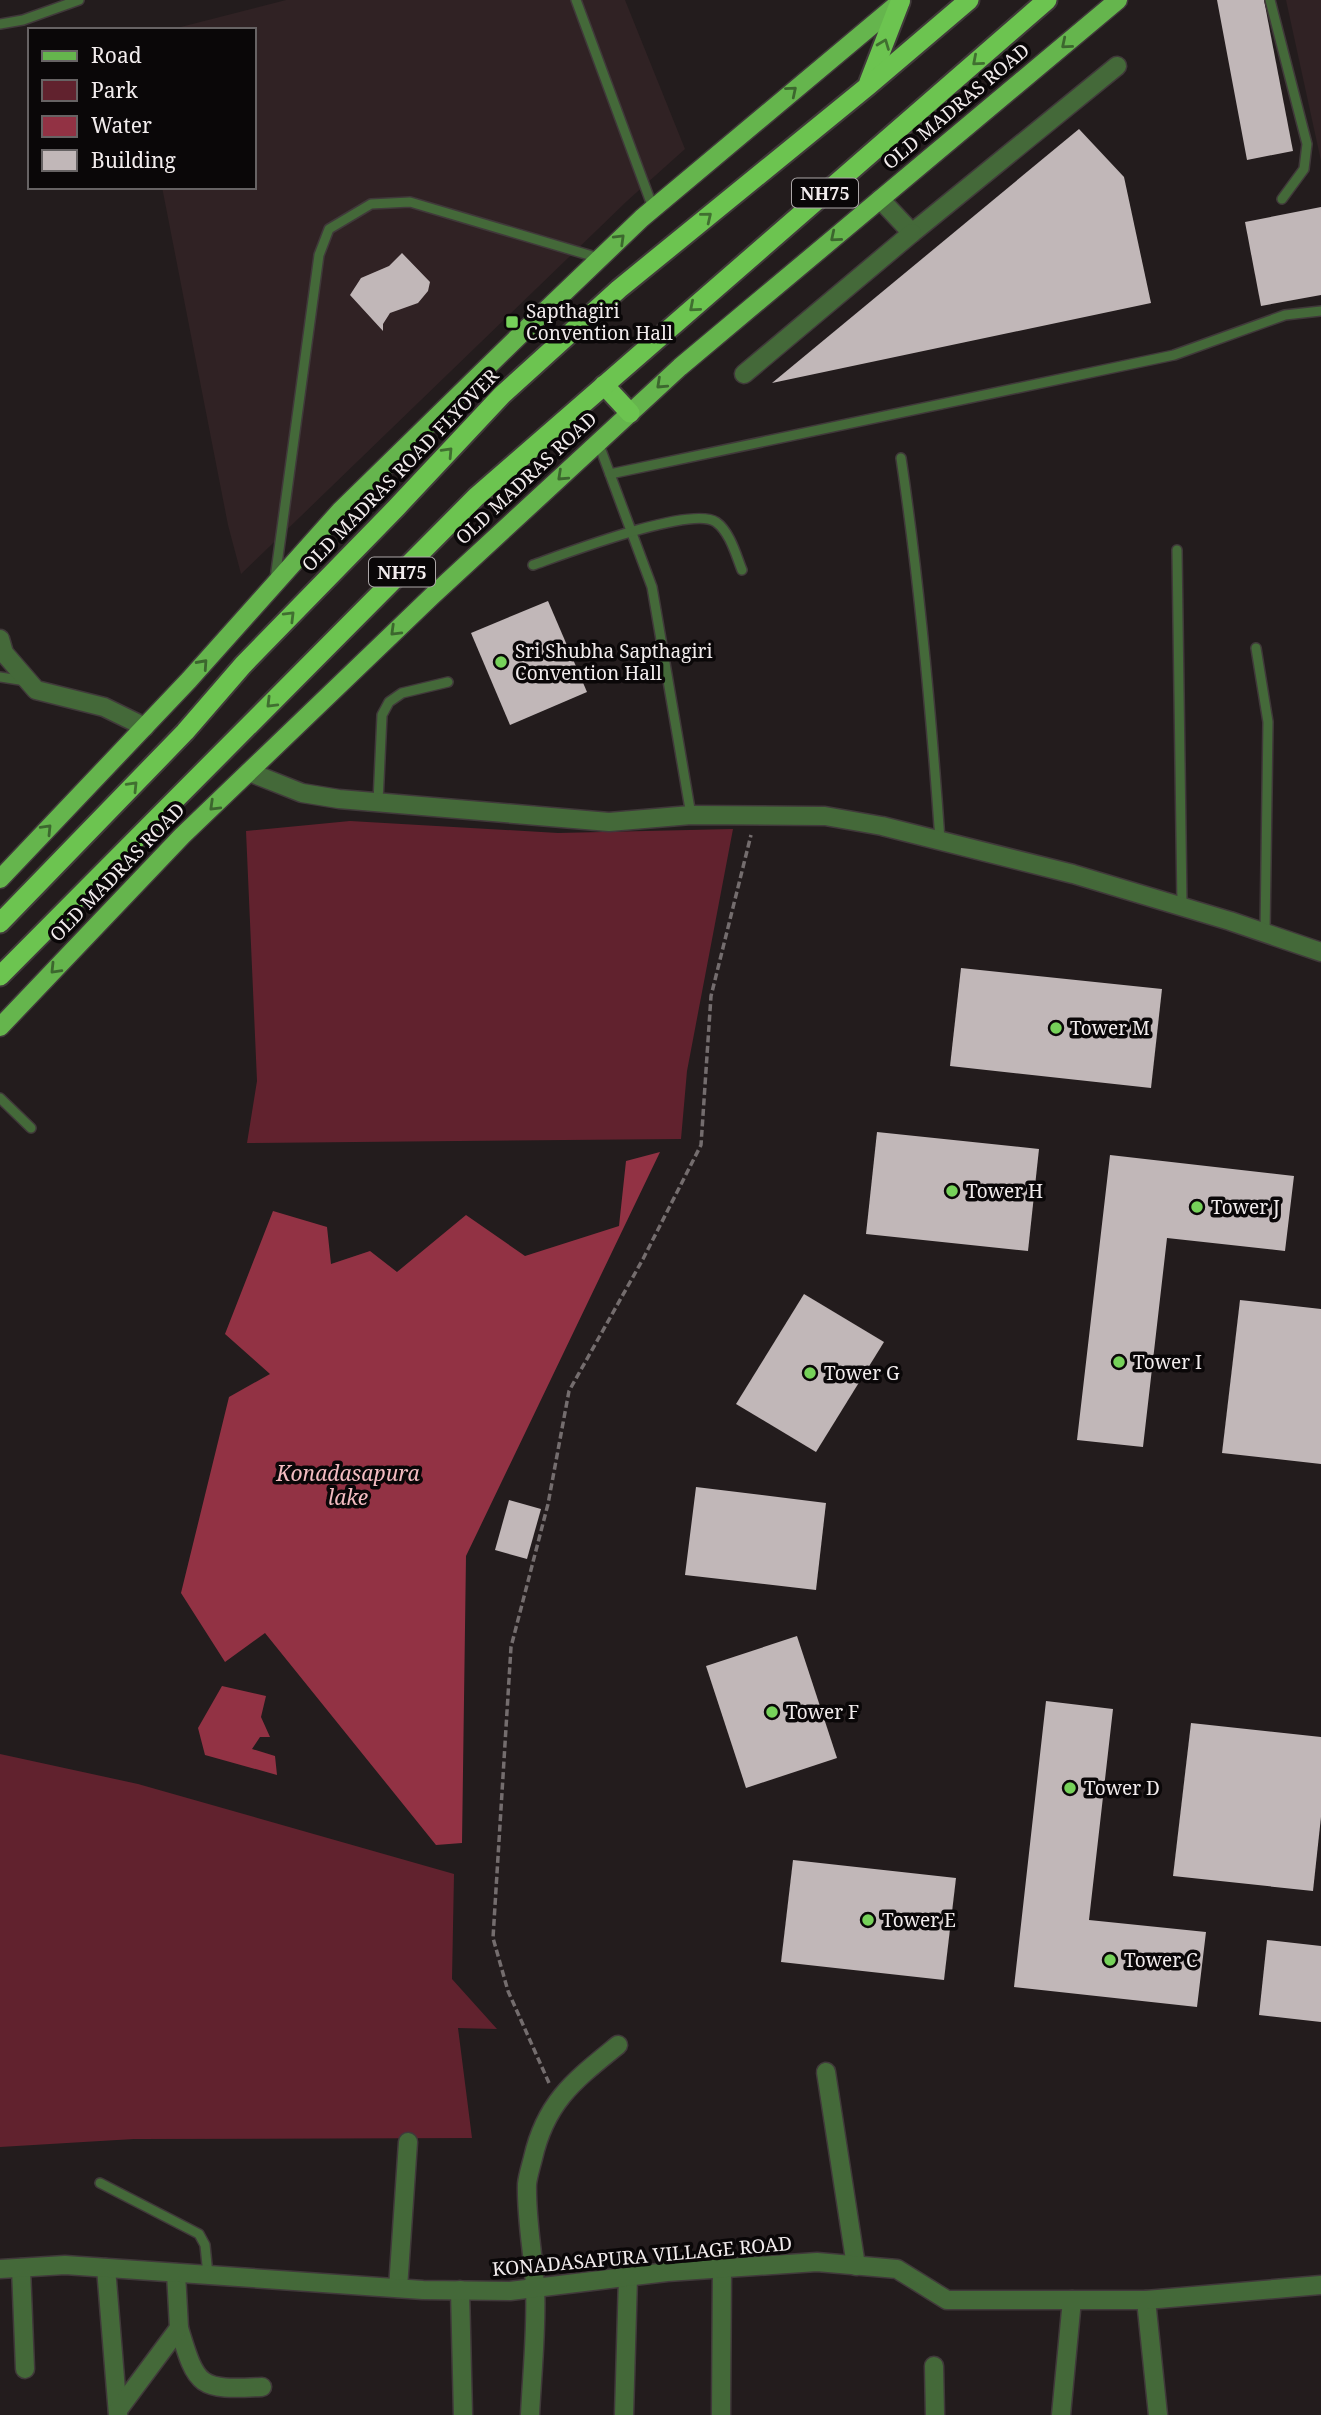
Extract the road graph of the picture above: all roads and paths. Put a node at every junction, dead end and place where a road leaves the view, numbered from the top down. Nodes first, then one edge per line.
1 (79, 0) edge
2 (576, 0) edge
3 (969, 0) edge
4 (1047, 0) edge
5 (1118, 0) edge
6 (1270, 0) edge
7 (901, 1) edge
8 (0, 24) edge
9 (1117, 66) dead end
10 (868, 86) junction
11 (880, 199) junction
12 (1282, 199) dead end
13 (653, 208) junction
14 (912, 233) junction
15 (600, 258) junction
16 (1321, 311) edge
17 (744, 374) dead end
18 (604, 385) junction
19 (630, 413) junction
20 (598, 442) junction
21 (901, 458) dead end
22 (610, 474) junction
23 (631, 531) junction
24 (1177, 550) dead end
25 (533, 565) dead end
26 (742, 570) dead end
27 (274, 584) junction
28 (0, 639) edge
29 (1256, 648) dead end
30 (0, 677) edge
31 (28, 681) junction
32 (448, 682) dead end
33 (145, 727) junction
34 (249, 772) junction
35 (378, 802) junction
36 (757, 814) junction
37 (691, 815) junction
38 (940, 840) junction
39 (0, 879) edge
40 (1182, 906) junction
41 (0, 923) edge
42 (1265, 933) junction
43 (1321, 952) edge
44 (0, 976) edge
45 (0, 1027) edge
46 (0, 1098) edge
47 (31, 1128) dead end
48 (618, 2045) dead end
49 (826, 2072) dead end
50 (557, 2101) junction
51 (408, 2142) dead end
52 (100, 2183) dead end
53 (856, 2266) junction
54 (21, 2268) junction
55 (106, 2268) junction
56 (722, 2269) junction
57 (0, 2270) edge
58 (176, 2273) junction
59 (208, 2275) junction
60 (628, 2277) junction
61 (1321, 2285) edge
62 (398, 2288) junction
63 (535, 2288) junction
64 (460, 2290) junction
65 (1072, 2300) junction
66 (1146, 2300) junction
67 (179, 2328) junction
68 (934, 2366) dead end
69 (25, 2368) dead end
70 (262, 2387) dead end
71 (118, 2413) edge
72 (463, 2415) edge
73 (530, 2415) edge
74 (624, 2415) edge
75 (721, 2415) edge
76 (935, 2415) edge
77 (1061, 2415) edge
78 (1158, 2415) edge

1 - 8 lane
2 - 13 lane
3 - 10 highway, NH75
4 -> 18 highway, OLD MADRAS ROAD / NH75
5 -> 11 main road, OLD MADRAS ROAD
6 - 12 lane
10 -> 7 highway
13 -> 7 main road
9 - 14 street
41 -> 10 highway, OLD MADRAS ROAD FLYOVER / NH75
11 - 14 street
11 -> 19 main road, OLD MADRAS ROAD
15 -> 13 main road
14 - 17 street
15 - 27 main road
15 - 27 lane
16 - 22 lane
18 - 19 highway
18 -> 44 highway, NH75
19 - 20 main road, OLD MADRAS ROAD
20 - 22 lane
20 -> 34 main road, OLD MADRAS ROAD
21 - 38 lane
22 - 23 lane
23 - 25 lane
23 - 26 lane
23 - 37 lane
24 - 40 lane
33 -> 27 main road
28 - 31 street
29 - 42 lane
30 - 31 lane
31 - 33 street
32 - 35 lane
39 -> 33 main road
34 - 35 street
34 -> 45 main road, OLD MADRAS ROAD
35 - 37 street
36 - 37 street
36 - 38 street
36 - 50 path
38 - 40 street
40 - 42 street
42 - 43 street
46 - 47 lane
48 - 50 street
49 - 53 street
50 - 63 street
51 - 62 street
52 - 59 lane
53 - 56 street, KONADASAPURA VILLAGE ROAD
53 - 65 street, KONADASAPURA VILLAGE ROAD
54 - 55 street, KONADASAPURA VILLAGE ROAD
54 - 57 street, KONADASAPURA VILLAGE ROAD
54 - 69 street
55 - 58 street, KONADASAPURA VILLAGE ROAD
55 - 71 street
56 - 60 street, KONADASAPURA VILLAGE ROAD
56 - 75 street
58 - 59 street, KONADASAPURA VILLAGE ROAD
58 - 67 street
59 - 62 street, KONADASAPURA VILLAGE ROAD
60 - 63 street, KONADASAPURA VILLAGE ROAD
60 - 74 street
61 - 66 street, KONADASAPURA VILLAGE ROAD
62 - 64 street, KONADASAPURA VILLAGE ROAD
63 - 64 street, KONADASAPURA VILLAGE ROAD
63 - 73 street
64 - 72 street
65 - 66 street, KONADASAPURA VILLAGE ROAD
65 - 77 street
66 - 78 street
67 - 70 street
67 - 71 street
68 - 76 street

